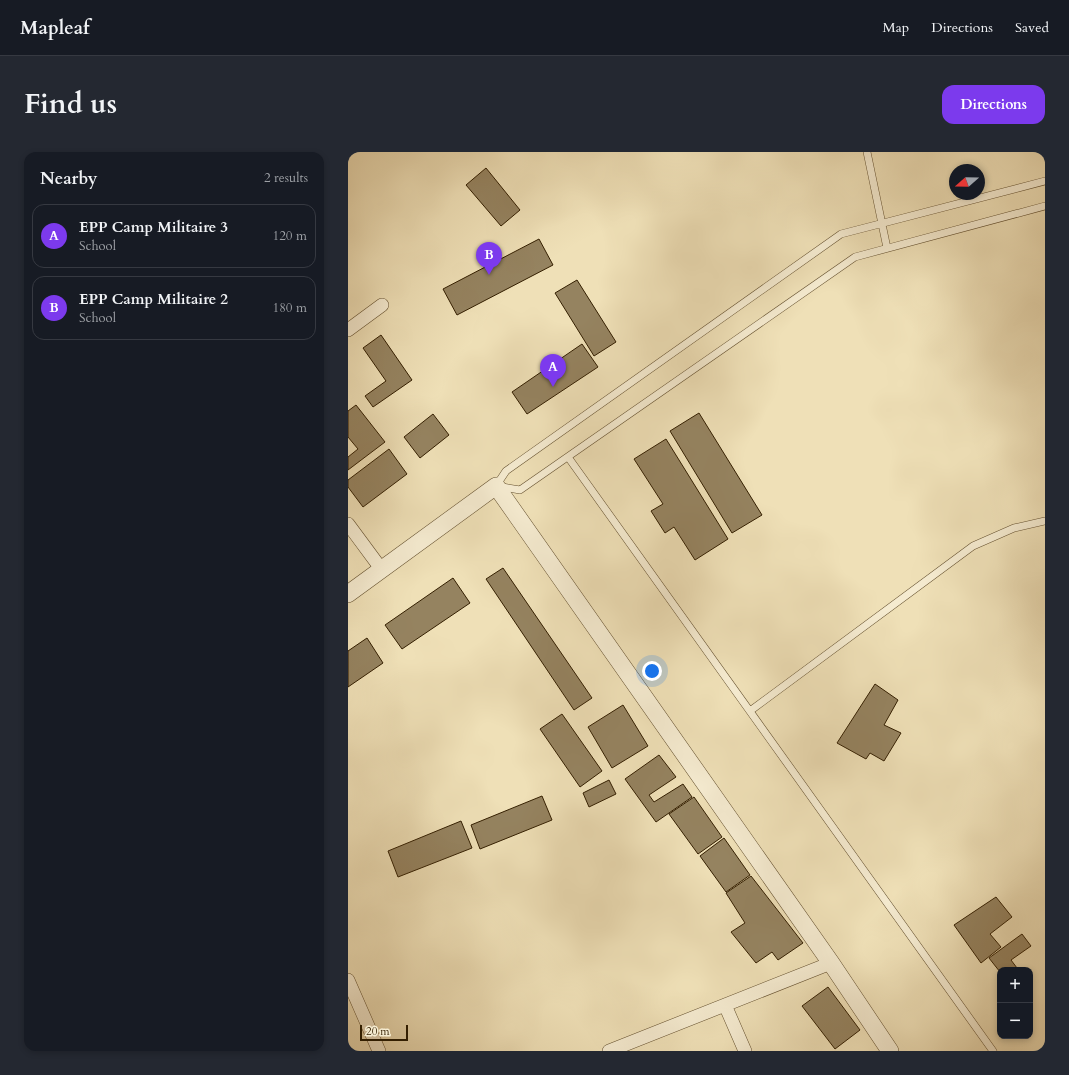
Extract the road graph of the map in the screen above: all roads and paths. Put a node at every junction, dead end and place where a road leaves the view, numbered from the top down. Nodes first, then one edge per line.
1 (867, 152) edge
2 (1045, 181) edge
3 (1045, 206) edge
4 (882, 224) junction
5 (887, 248) junction
6 (382, 305) dead end
7 (348, 330) edge
8 (568, 457) junction
9 (496, 486) junction
10 (1045, 521) edge
11 (348, 524) edge
12 (382, 570) junction
13 (348, 594) edge
14 (750, 712) junction
15 (830, 963) junction
16 (348, 980) edge
17 (725, 1005) junction
18 (379, 1051) edge
19 (609, 1051) edge
20 (745, 1051) edge
21 (890, 1051) edge
22 (993, 1051) edge

1 - 4 lane
2 - 4 lane
3 - 5 lane
4 - 5 lane
4 - 9 lane
5 - 8 lane
6 - 7 street
8 - 9 lane
8 - 14 lane
9 - 12 street
9 - 15 street
10 - 14 lane
11 - 12 street
12 - 13 street
14 - 22 lane
15 - 17 street
15 - 21 street
16 - 18 street
17 - 19 street
17 - 20 street

